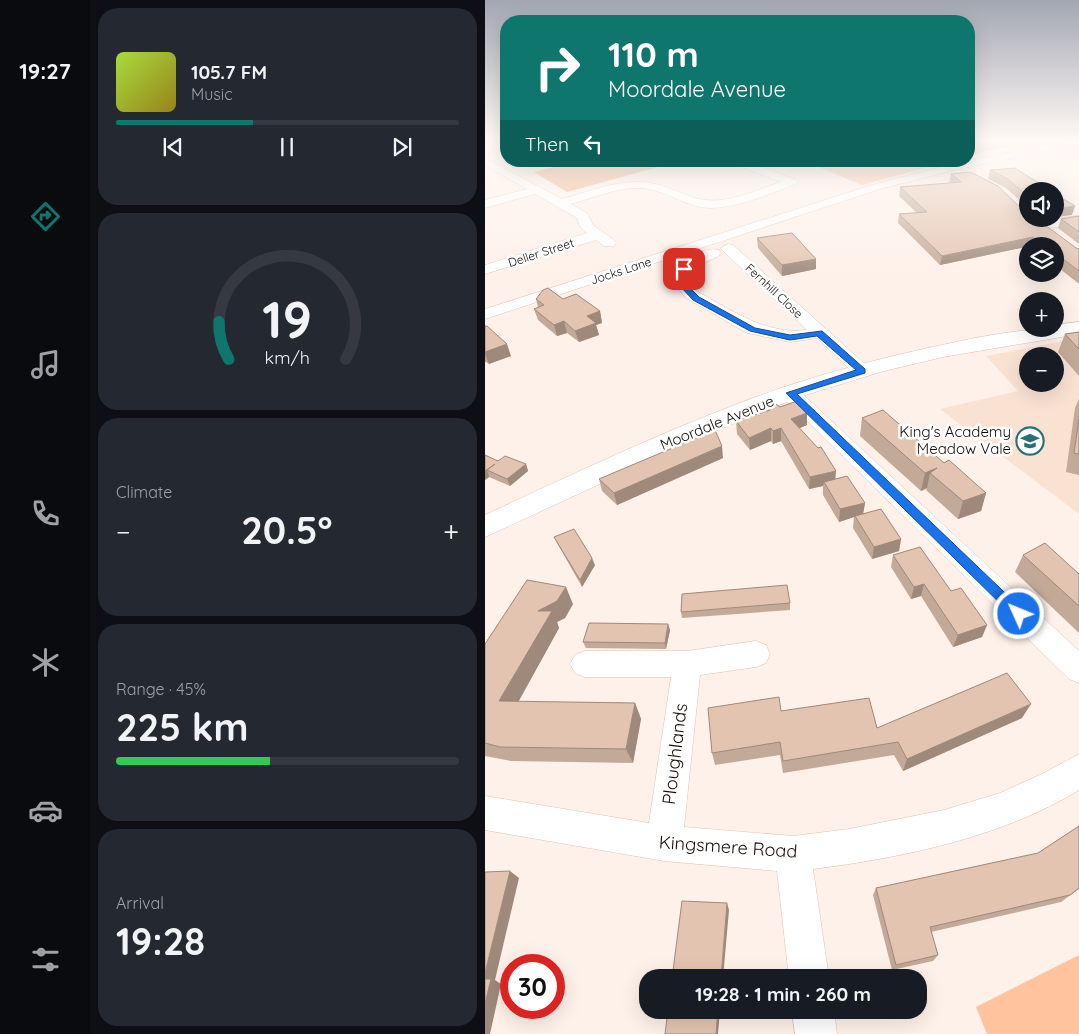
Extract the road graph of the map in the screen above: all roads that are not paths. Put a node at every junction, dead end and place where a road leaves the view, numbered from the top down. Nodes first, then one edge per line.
1 (610, 189) edge
2 (660, 189) edge
3 (770, 189) edge
4 (869, 189) edge
5 (537, 190) joint
6 (561, 203) junction
7 (485, 204) edge
8 (1079, 220) edge
9 (1064, 221) edge
10 (1044, 227) edge
11 (597, 235) junction
12 (1056, 236) edge
13 (609, 243) dead end
14 (747, 245) dead end
15 (728, 248) junction
16 (485, 270) edge
17 (485, 314) edge
18 (1079, 328) edge
19 (819, 333) junction
20 (862, 371) junction
21 (790, 393) junction
22 (485, 528) edge
23 (756, 654) dead end
24 (585, 664) dead end
25 (687, 664) junction
26 (1079, 670) edge
27 (1079, 770) edge
28 (485, 813) edge
29 (663, 843) junction
30 (793, 854) junction
31 (808, 969) edge
32 (814, 1019) edge
33 (816, 1034) edge

1 - 6 street
2 - 3 street
4 - 17 street, Jocks Lane
5 - 6 street
5 - 7 street
6 - 11 street
8 - 9 street
10 - 12 street
11 - 13 street
11 - 16 street, Deller Street
14 - 15 street, Fernhill Close
15 - 19 street, Fernhill Close
15 - 19 street, Fernhill Close
18 - 20 street, Moordale Avenue
19 - 20 street, Fernhill Close
20 - 21 street, Moordale Avenue
21 - 22 street, Moordale Avenue
21 - 26 street
23 - 25 street
24 - 25 street
25 - 29 street, Ploughlands
27 - 30 street, Kingsmere Road
28 - 29 street, Kingsmere Road
29 - 30 street, Kingsmere Road
30 - 31 street
32 - 33 street

